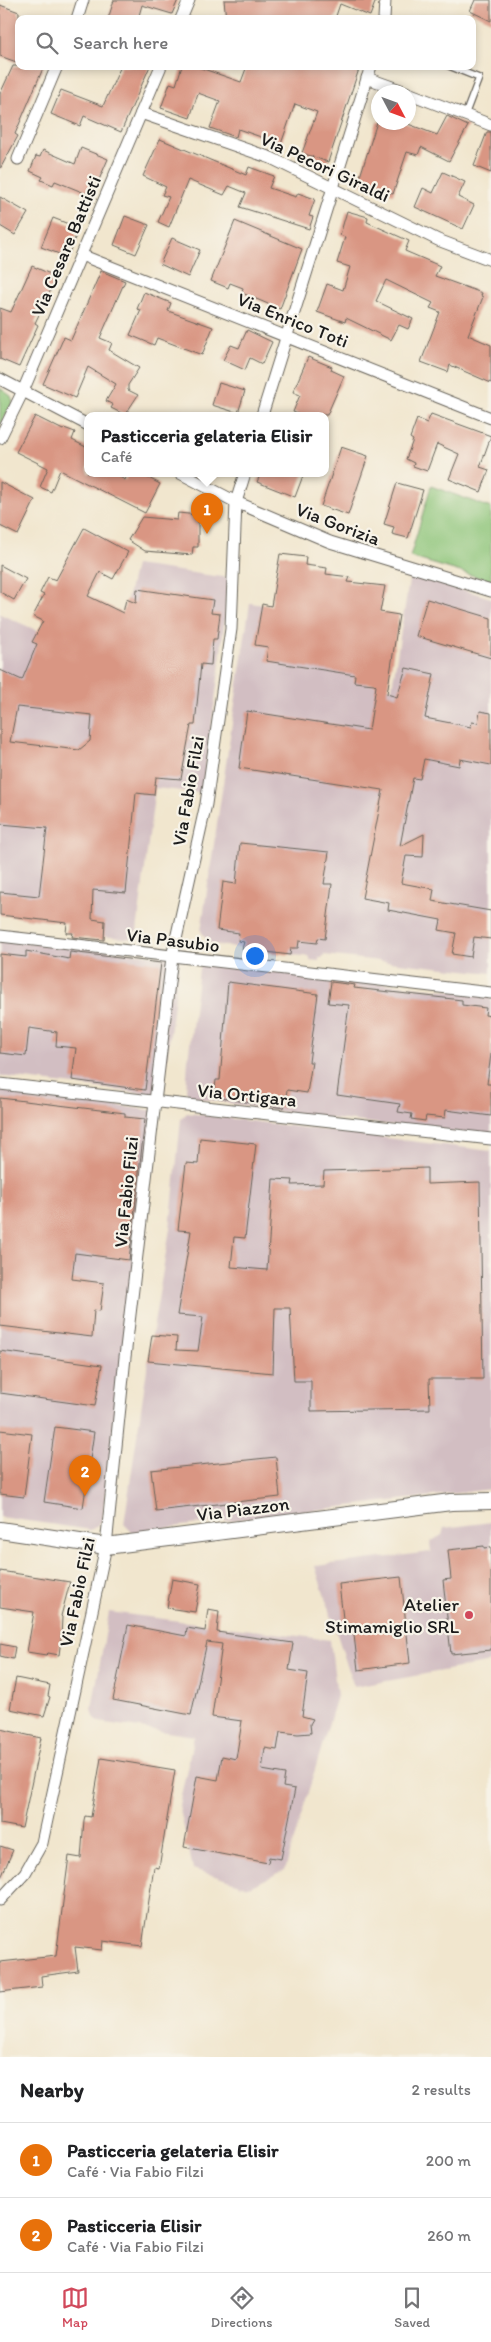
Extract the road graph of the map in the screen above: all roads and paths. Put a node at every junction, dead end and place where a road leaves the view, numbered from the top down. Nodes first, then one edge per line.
1 (83, 0) edge
2 (190, 0) edge
3 (385, 0) edge
4 (78, 15) edge
5 (183, 15) edge
6 (384, 15) edge
7 (55, 70) edge
8 (159, 70) edge
9 (370, 70) edge
10 (459, 70) edge
11 (367, 78) junction
12 (386, 85) edge
13 (416, 96) edge
14 (140, 113) junction
15 (465, 115) junction
16 (491, 125) edge
17 (18, 158) dead end
18 (334, 189) junction
19 (82, 255) junction
20 (491, 260) edge
21 (286, 336) junction
22 (0, 379) edge
23 (23, 391) junction
24 (263, 412) edge
25 (491, 418) edge
26 (84, 423) edge
27 (0, 438) edge
28 (188, 477) edge
29 (244, 477) edge
30 (236, 502) junction
31 (491, 591) edge
32 (0, 936) edge
33 (172, 957) junction
34 (491, 993) edge
35 (0, 1084) edge
36 (154, 1103) junction
37 (491, 1139) edge
38 (491, 1501) edge
39 (0, 1530) edge
40 (106, 1546) junction
41 (0, 1900) edge

1 - 4 street
2 - 5 street
3 - 6 street
7 - 17 street
8 - 14 street, Via Cesare Battisti
9 - 11 street
10 - 15 lane
11 - 12 street
11 - 18 street
13 - 15 street
14 - 18 street, Via Pecori Giraldi
14 - 19 street, Via Cesare Battisti
15 - 16 street
18 - 20 street, Via Pecori Giraldi
18 - 21 street
19 - 21 street, Via Enrico Toti
19 - 23 street, Via Cesare Battisti
21 - 24 street
21 - 25 street, Via Enrico Toti
22 - 23 street
23 - 26 street
23 - 27 street, Via Cesare Battisti
28 - 30 street, Via Gorizia
29 - 30 street, Via Fabio Filzi
30 - 31 street, Via Gorizia
30 - 33 street, Via Fabio Filzi
32 - 33 street, Via Pasubio
33 - 34 street, Via Pasubio
33 - 36 street, Via Fabio Filzi
35 - 36 street, Via Ortigara
36 - 37 street, Via Ortigara
36 - 40 street, Via Fabio Filzi
38 - 40 street, Via Piazzon
39 - 40 street, Via Piazzon
40 - 41 street, Via Fabio Filzi

